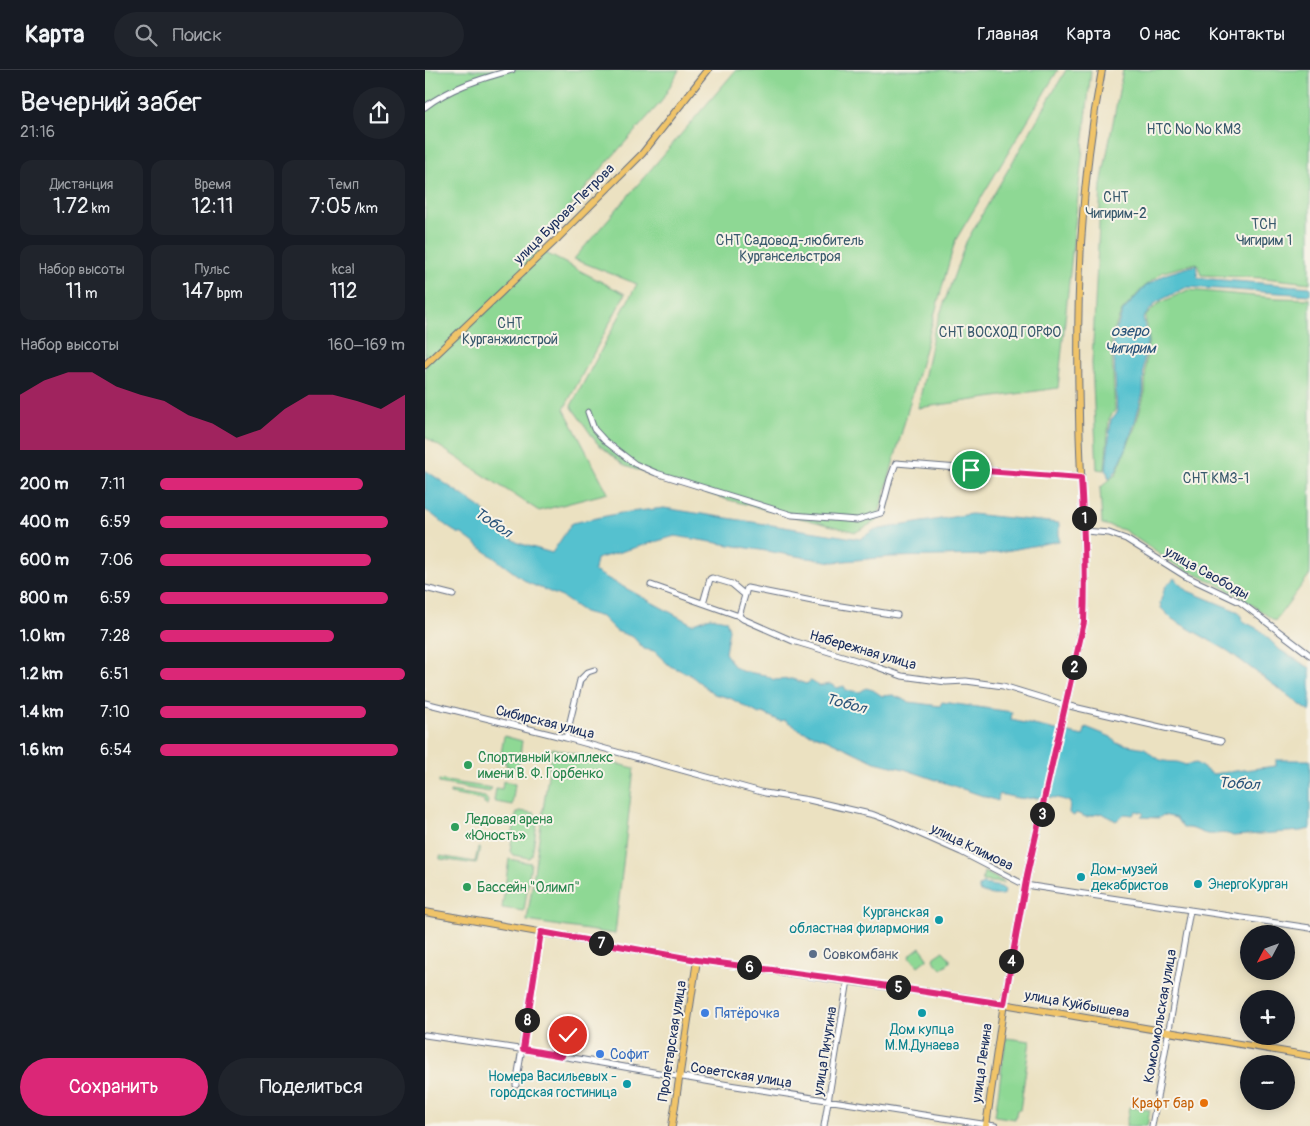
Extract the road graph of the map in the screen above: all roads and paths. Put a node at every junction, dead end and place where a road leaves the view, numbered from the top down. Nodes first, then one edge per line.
1 (512, 70) edge
2 (708, 70) edge
3 (1102, 70) edge
4 (425, 107) edge
5 (425, 364) edge
6 (588, 412) dead end
7 (1081, 478) junction
8 (1085, 531) junction
9 (651, 585) dead end
10 (425, 588) edge
11 (453, 595) dead end
12 (745, 595) junction
13 (703, 603) junction
14 (897, 615) dead end
15 (739, 616) junction
16 (1310, 655) edge
17 (594, 670) dead end
18 (425, 703) edge
19 (1065, 705) junction
20 (566, 738) junction
21 (1221, 741) dead end
22 (718, 779) joint
23 (1025, 885) junction
24 (1190, 910) junction
25 (425, 912) edge
26 (1310, 928) edge
27 (541, 932) junction
28 (697, 960) junction
29 (848, 980) junction
30 (1004, 1004) junction
31 (1169, 1033) junction
32 (425, 1034) edge
33 (573, 1036) dead end
34 (523, 1049) junction
35 (562, 1056) junction
36 (1310, 1056) edge
37 (679, 1076) junction
38 (516, 1085) dead end
39 (828, 1100) junction
40 (986, 1125) edge
41 (672, 1126) edge
42 (824, 1126) edge
43 (995, 1126) edge
44 (1153, 1126) edge

1 - 4 street
2 - 5 main road, улица Бурова-Петрова
3 - 7 main road, улица Ленина
6 - 7 street
7 - 8 main road, улица Ленина
8 - 16 street, улица Свободы
8 - 19 main road, улица Ленина
9 - 13 street, Набережная улица
10 - 11 street
12 - 13 street
12 - 14 street
12 - 15 street
13 - 15 street, Набережная улица
15 - 19 street, Набережная улица
17 - 20 street
18 - 20 street, Сибирская улица
19 - 21 street, Набережная улица
19 - 23 main road, улица Ленина
20 - 22 street, Сибирская улица
22 - 23 street, улица Климова
23 - 24 street, улица Климова
23 - 30 main road, улица Ленина
24 - 26 street, улица Климова
24 - 31 street, Комсомольская улица
25 - 27 main road, улица Куйбышева
27 - 28 main road, улица Куйбышева
27 - 34 street
28 - 29 main road, улица Куйбышева
28 - 37 main road, Пролетарская улица
29 - 30 main road, улица Куйбышева
29 - 39 street, улица Пичугина
30 - 31 main road, улица Куйбышева
30 - 40 main road, улица Ленина
31 - 36 main road, улица Куйбышева
31 - 44 street, Комсомольская улица
32 - 34 street, Советская улица
33 - 35 street
34 - 35 street, Советская улица
34 - 38 street
35 - 37 street, Советская улица
37 - 39 street, Советская улица
37 - 41 main road, Пролетарская улица
39 - 40 street, Советская улица
39 - 42 street, улица Пичугина
40 - 43 street, Советская улица

